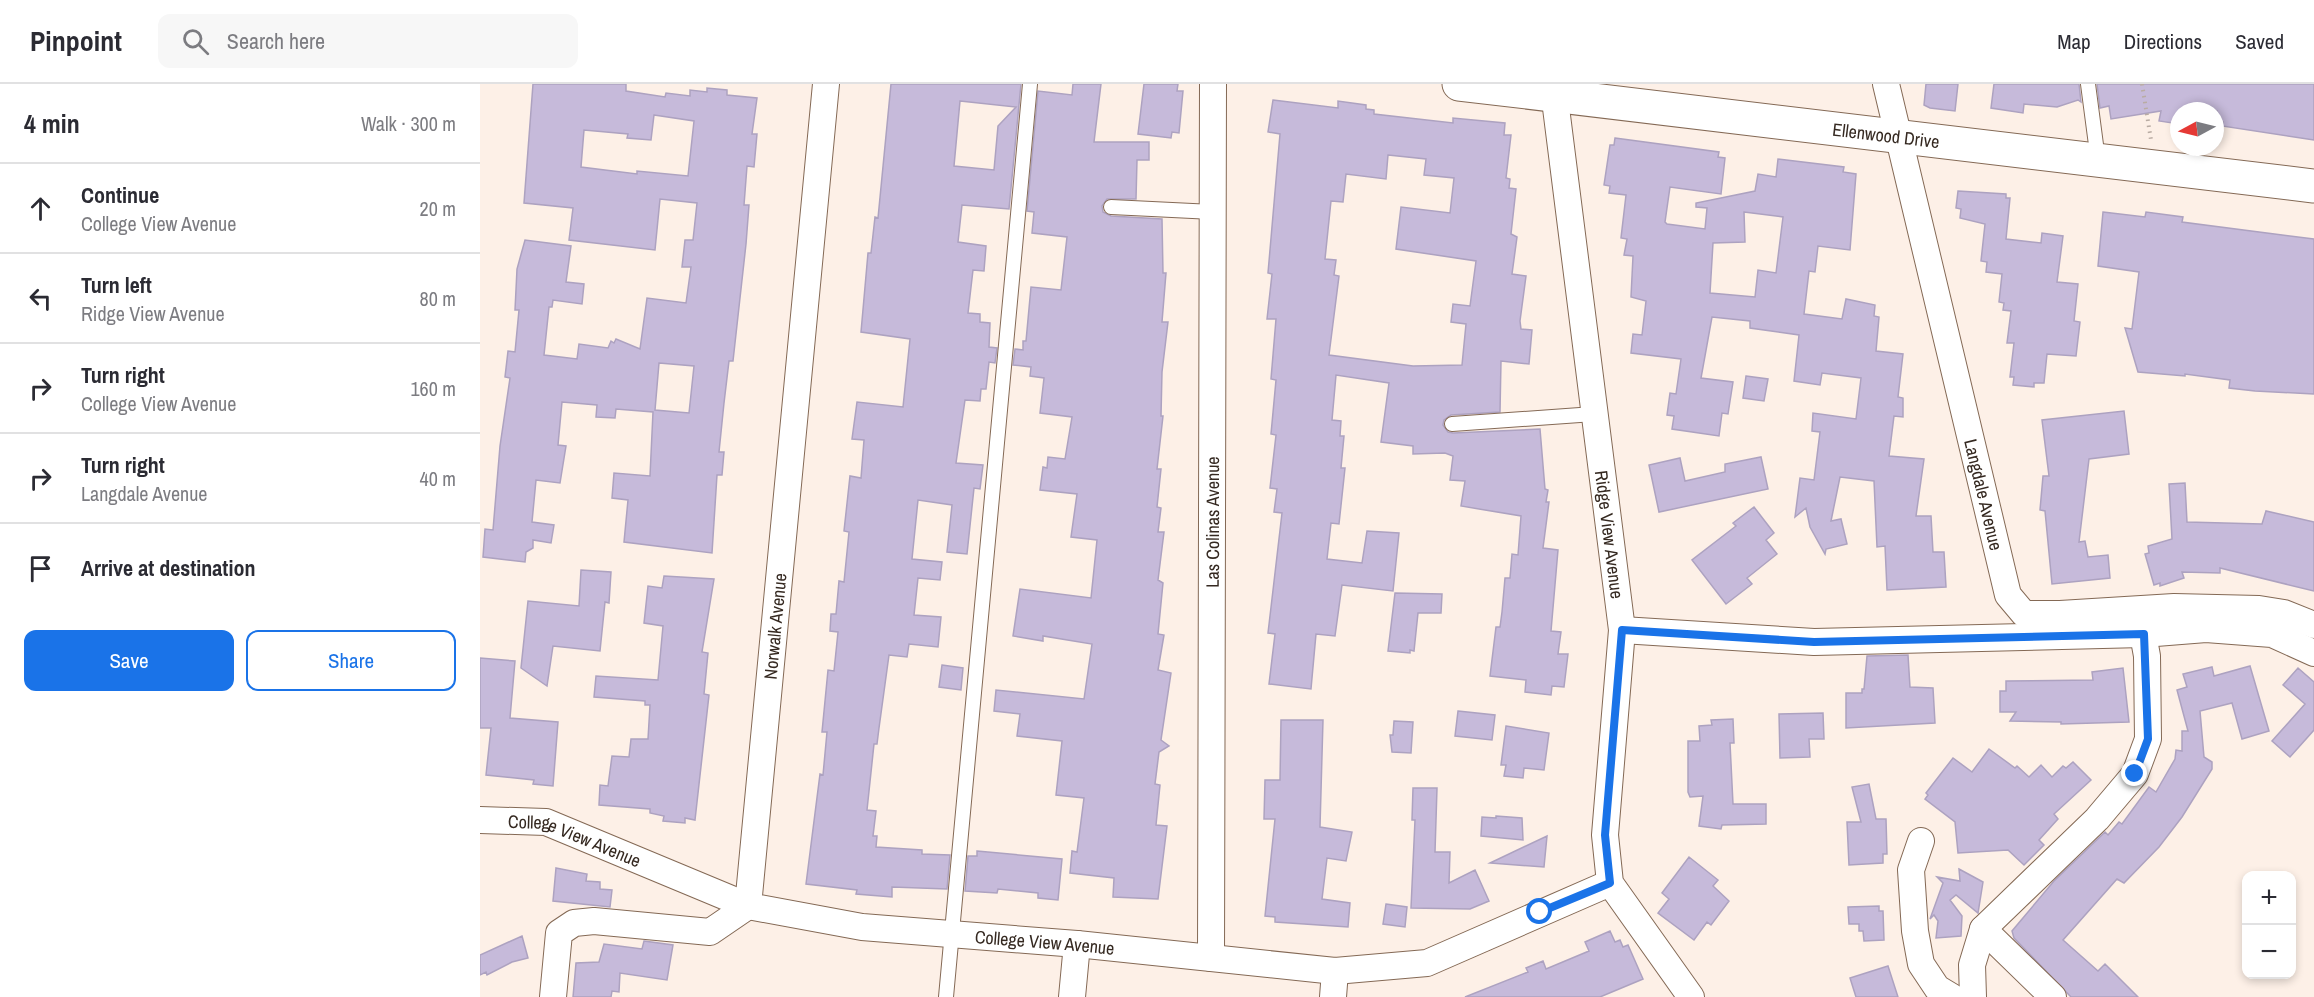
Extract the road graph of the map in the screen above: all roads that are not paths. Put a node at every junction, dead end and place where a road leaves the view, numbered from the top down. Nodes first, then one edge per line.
1 (826, 84) edge
2 (1030, 84) edge
3 (1213, 84) edge
4 (1459, 84) edge
5 (1886, 84) edge
6 (2088, 84) edge
7 (1554, 90) edge
8 (1899, 136) junction
9 (2097, 160) junction
10 (2314, 186) edge
11 (1111, 207) dead end
12 (1213, 212) junction
13 (1594, 414) junction
14 (1452, 424) dead end
15 (2314, 625) edge
16 (1622, 630) junction
17 (2144, 634) junction
18 (2314, 653) edge
19 (480, 820) edge
20 (1921, 841) dead end
21 (1610, 883) junction
22 (747, 906) junction
23 (1983, 929) junction
24 (953, 934) junction
25 (1077, 944) junction
26 (1211, 958) junction
27 (1335, 971) junction
28 (553, 997) edge
29 (946, 997) edge
30 (1072, 997) edge
31 (1333, 997) edge
32 (1691, 997) edge
33 (1952, 997) edge
34 (1973, 997) edge
35 (2053, 997) edge

1 - 22 street, Norwalk Avenue
2 - 24 lane
3 - 12 street, Las Colinas Avenue
4 - 7 street, Ellenwood Drive
5 - 8 street, Langdale Avenue
6 - 9 lane
7 - 8 street, Ellenwood Drive
7 - 13 street, Ridge View Avenue
8 - 9 street, Ellenwood Drive
8 - 15 street, Langdale Avenue
9 - 10 street, Ellenwood Drive
11 - 12 lane
12 - 26 street, Las Colinas Avenue
13 - 14 lane
13 - 16 street, Ridge View Avenue
16 - 17 street
16 - 21 street, Ridge View Avenue
17 - 18 street
17 - 23 street
19 - 22 street, College View Avenue
20 - 33 street
21 - 27 street, College View Avenue
21 - 32 street, Ridge View Avenue
22 - 24 street, College View Avenue
22 - 28 street
23 - 34 street
23 - 35 street
24 - 25 street, College View Avenue
24 - 29 lane
25 - 26 street, College View Avenue
25 - 30 street
26 - 27 street, College View Avenue
27 - 31 street

